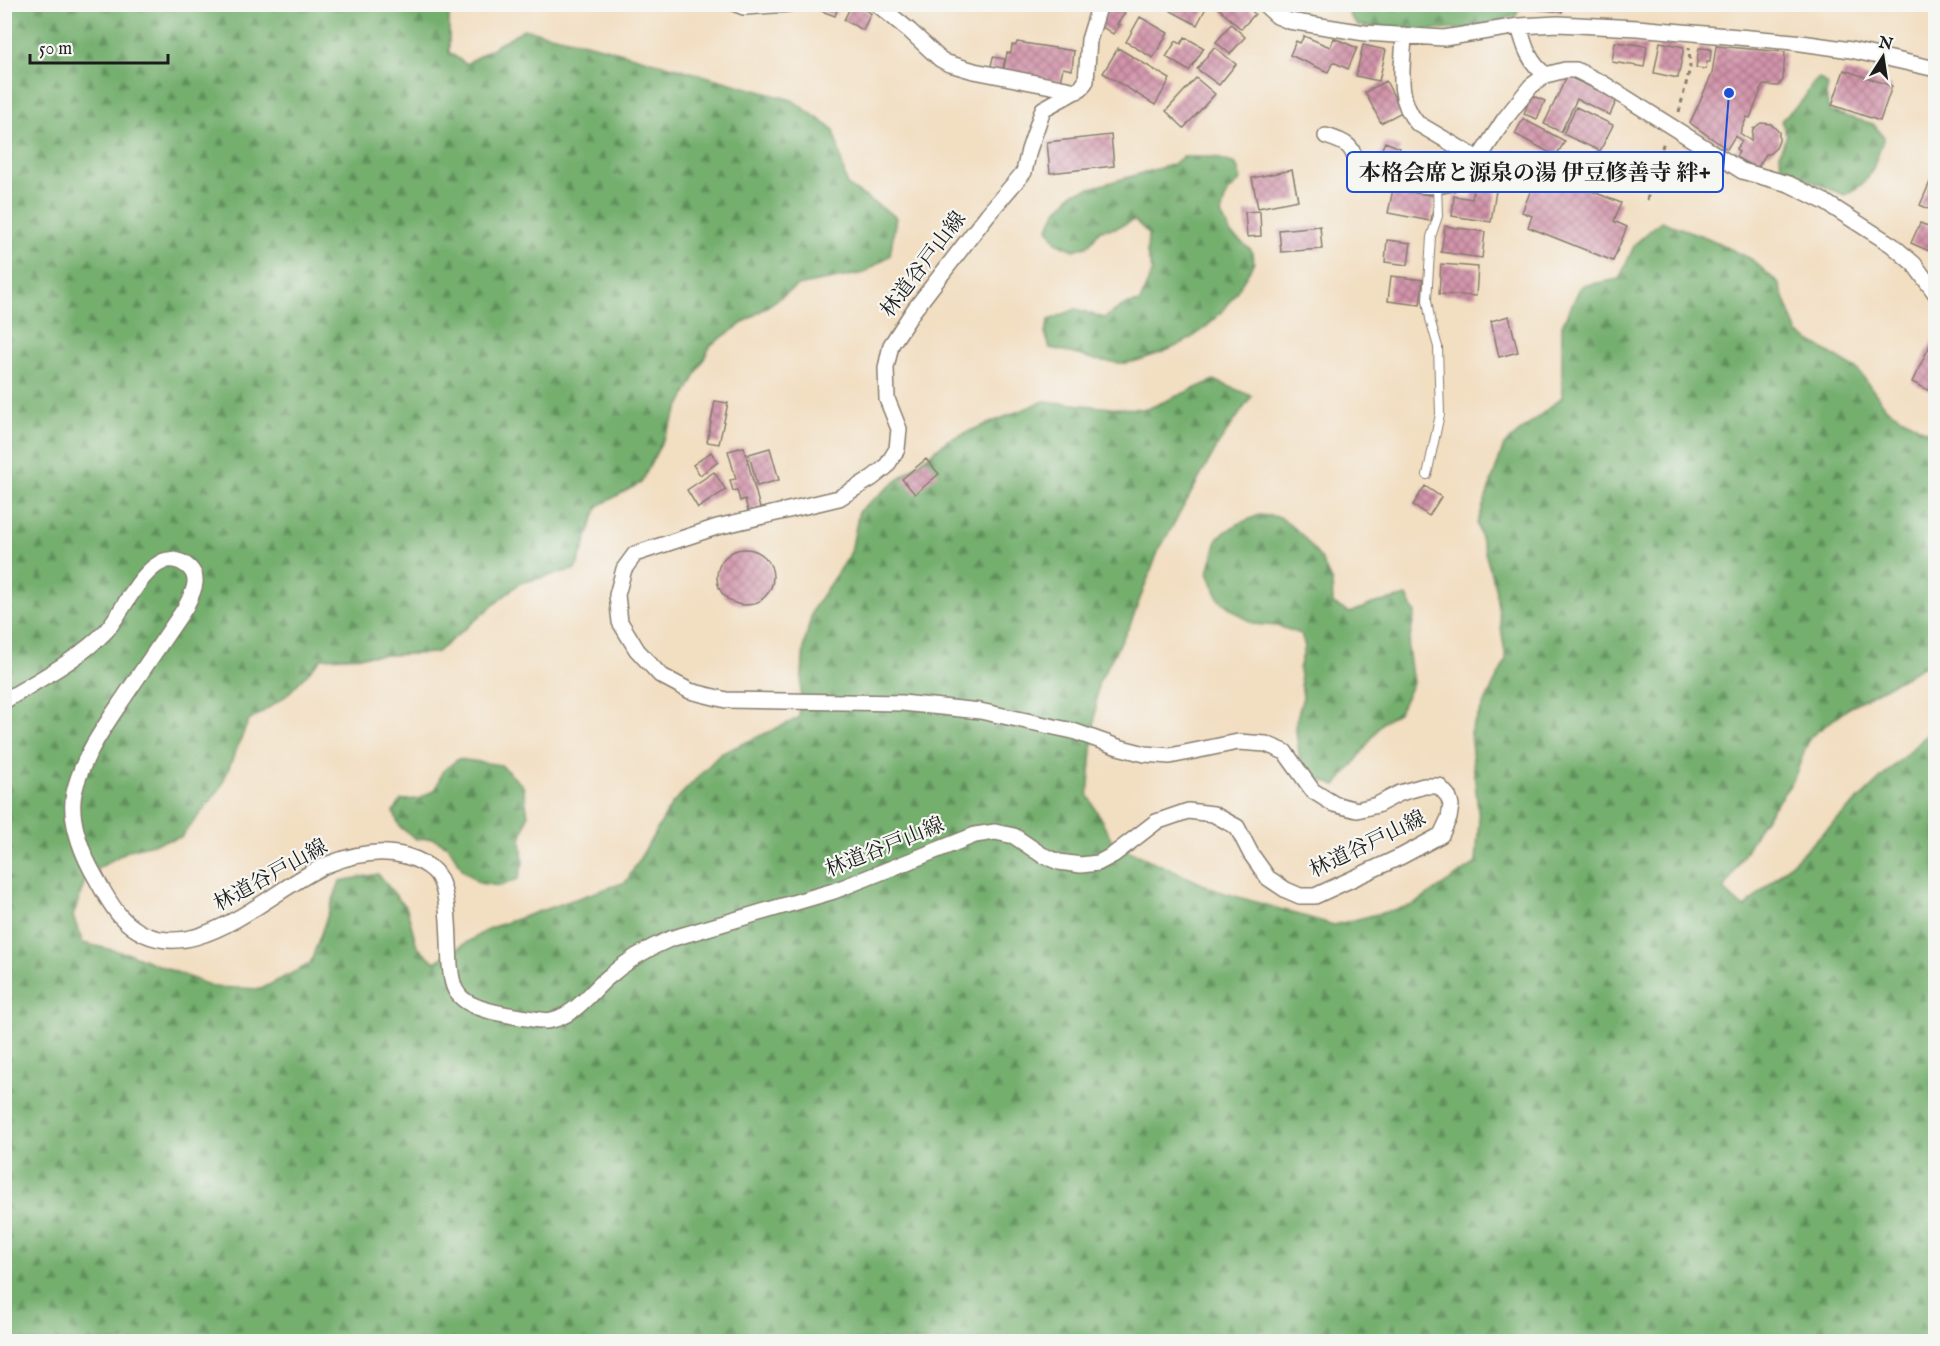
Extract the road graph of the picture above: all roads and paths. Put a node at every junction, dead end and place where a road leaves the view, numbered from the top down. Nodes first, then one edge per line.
1 (736, 4) edge
2 (789, 4) edge
3 (878, 4) edge
4 (1100, 4) edge
5 (1264, 4) edge
6 (1519, 26) junction
7 (1404, 35) junction
8 (1935, 69) edge
9 (1546, 75) junction
10 (1077, 91) junction
11 (1326, 136) dead end
12 (1478, 159) junction
13 (1437, 184) junction
14 (1935, 294) edge
15 (1427, 475) dead end
16 (4, 701) edge

1 - 2 street
3 - 10 street
4 - 10 street
5 - 7 street
6 - 7 street
6 - 8 street
6 - 9 street
7 - 12 street
9 - 12 street
9 - 14 street
10 - 16 street, 林道谷戸山線
11 - 13 street
12 - 13 street
13 - 15 lane

